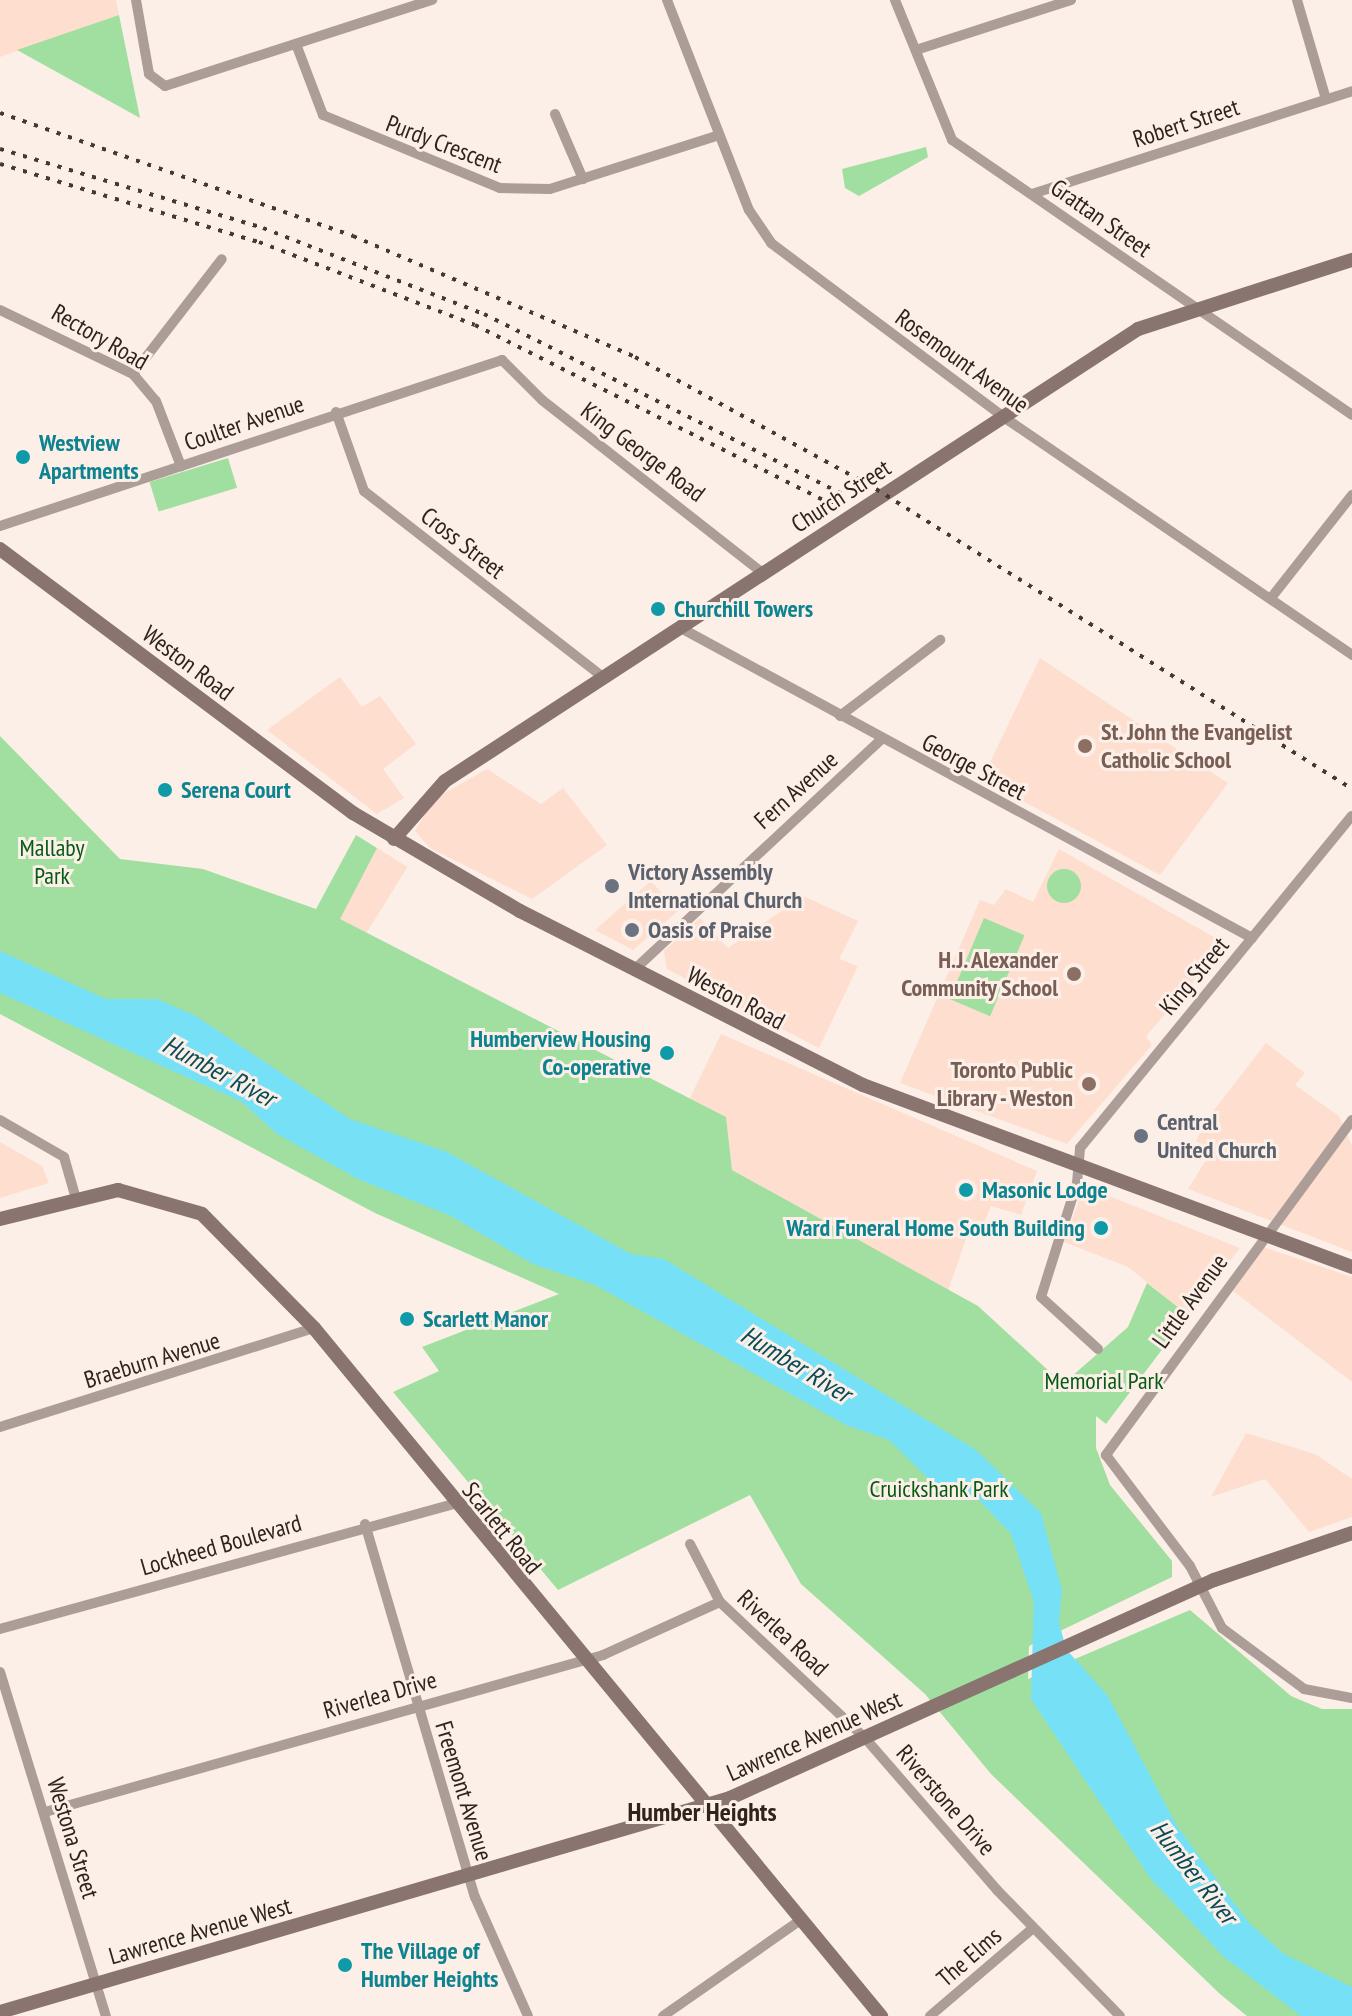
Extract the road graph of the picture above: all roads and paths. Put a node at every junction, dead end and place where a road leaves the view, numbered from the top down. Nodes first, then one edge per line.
1 (136, 0) edge
2 (432, 0) edge
3 (667, 0) edge
4 (895, 0) edge
5 (1071, 0) edge
6 (1297, 0) edge
7 (296, 44) junction
8 (916, 50) junction
9 (1352, 91) edge
10 (1326, 99) junction
11 (555, 114) dead end
12 (719, 135) junction
13 (583, 179) junction
14 (1032, 194) junction
15 (222, 259) dead end
16 (1352, 260) edge
17 (2, 308) edge
18 (1198, 309) junction
19 (502, 360) joint
20 (133, 374) junction
21 (336, 412) junction
22 (1352, 415) edge
23 (1002, 416) junction
24 (181, 466) junction
25 (1352, 495) edge
26 (0, 526) edge
27 (0, 549) edge
28 (763, 573) junction
29 (1271, 598) junction
30 (679, 627) junction
31 (940, 640) dead end
32 (1352, 655) edge
33 (603, 677) junction
34 (840, 716) junction
35 (881, 740) junction
36 (1352, 816) edge
37 (394, 839) junction
38 (1252, 938) junction
39 (635, 969) junction
40 (0, 1120) edge
41 (1352, 1120) edge
42 (1078, 1167) junction
43 (75, 1195) junction
44 (0, 1219) edge
45 (1264, 1236) junction
46 (1352, 1267) edge
47 (314, 1328) junction
48 (1098, 1349) dead end
49 (0, 1427) edge
50 (454, 1504) junction
51 (365, 1524) junction
52 (1352, 1533) edge
53 (690, 1544) dead end
54 (1200, 1586) junction
55 (720, 1602) junction
56 (0, 1629) edge
57 (581, 1658) junction
58 (0, 1672) edge
59 (1352, 1698) edge
60 (417, 1705) junction
61 (865, 1738) junction
62 (703, 1807) junction
63 (45, 1812) junction
64 (469, 1877) junction
65 (799, 1921) junction
66 (1033, 1928) junction
67 (97, 1984) junction
68 (0, 2012) edge
69 (106, 2016) edge
70 (528, 2016) edge
71 (663, 2016) edge
72 (881, 2016) edge
73 (930, 2016) edge
74 (1120, 2016) edge

1 - 7 street
2 - 7 street
3 - 12 street, Rosemount Avenue
4 - 8 street, Grattan Street
5 - 8 street
6 - 10 street
7 - 13 street, Purdy Crescent
8 - 14 street, Grattan Street
9 - 10 street, Robert Street
10 - 14 street, Robert Street
11 - 13 street
12 - 13 street, Purdy Crescent
12 - 23 street, Rosemount Avenue
14 - 18 street, Grattan Street
15 - 20 street
16 - 18 main road, Church Street
17 - 20 street, Rectory Road
18 - 22 street, Grattan Street
18 - 23 main road, Church Street
19 - 21 street, Coulter Avenue
19 - 28 street, King George Road
20 - 24 street, Rectory Road
21 - 24 street, Coulter Avenue
21 - 33 street, Cross Street
23 - 28 main road, Church Street
23 - 29 street, Rosemount Avenue
24 - 26 street, Coulter Avenue
25 - 29 street
27 - 37 main road, Weston Road
28 - 30 main road, Church Street
29 - 32 street, Rosemount Avenue
30 - 33 main road, Church Street
30 - 34 street, George Street
31 - 34 street, Fern Avenue
33 - 37 main road, Church Street
34 - 35 street, George Street
35 - 38 street, George Street
35 - 39 street, Fern Avenue
36 - 38 street, King Street
37 - 39 main road, Weston Road
38 - 42 street, King Street
39 - 42 main road, Weston Road
40 - 43 street
41 - 45 street
42 - 45 main road, Weston Road
42 - 48 street, King Street
43 - 44 main road, Scarlett Road
43 - 47 main road, Scarlett Road
45 - 46 main road, Weston Road
45 - 54 street, Little Avenue
47 - 49 street, Braeburn Avenue
47 - 50 main road, Scarlett Road
50 - 51 street, Lockheed Boulevard
50 - 57 main road, Scarlett Road
51 - 56 street, Lockheed Boulevard
51 - 60 street, Freemont Avenue
52 - 54 main road, Lawrence Avenue West
53 - 55 street, Riverlea Road
54 - 59 street
54 - 61 main road, Lawrence Avenue West
55 - 57 street, Riverlea Drive
55 - 61 street, Riverlea Road
57 - 60 street, Riverlea Drive
57 - 62 main road, Scarlett Road
58 - 63 street, Westona Street
60 - 63 street, Riverlea Drive
60 - 64 street, Freemont Avenue
61 - 62 main road, Lawrence Avenue West
61 - 66 street, Riverstone Drive
62 - 64 main road, Lawrence Avenue West
62 - 65 main road, Scarlett Road
63 - 67 street, Westona Street
64 - 67 main road, Lawrence Avenue West
64 - 70 street, Freemont Avenue
65 - 71 street
65 - 72 main road, Scarlett Road
66 - 73 street, The Elms
66 - 74 street, Riverstone Drive
67 - 68 main road, Lawrence Avenue West
67 - 69 street, Westona Street

